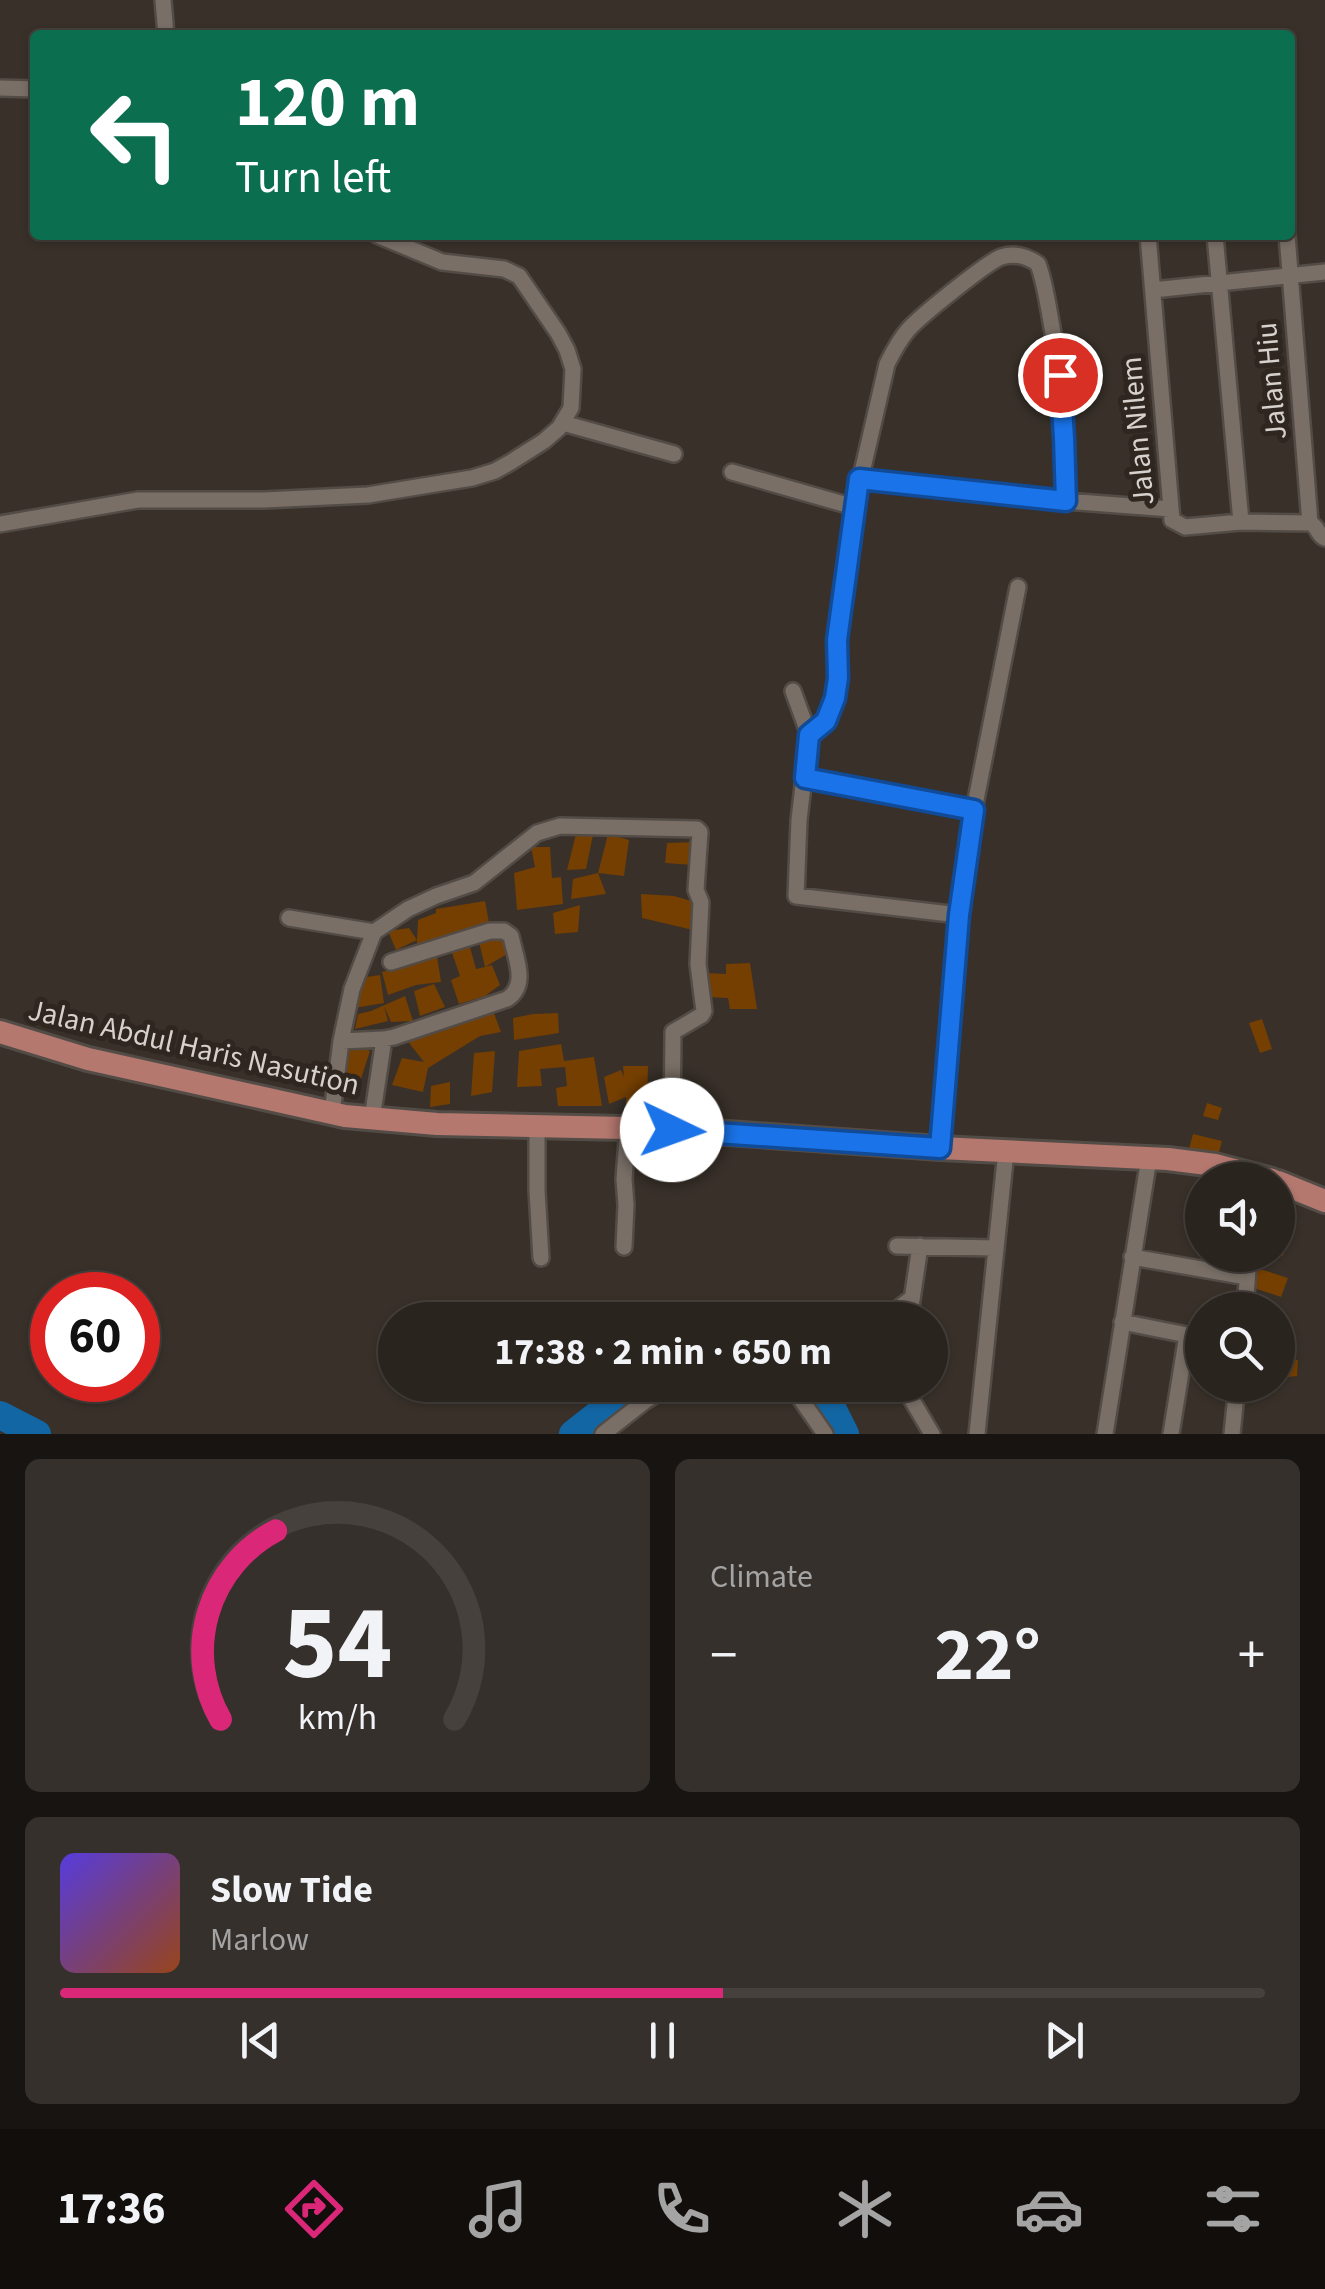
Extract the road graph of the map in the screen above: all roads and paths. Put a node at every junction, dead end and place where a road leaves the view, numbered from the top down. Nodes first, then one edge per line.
1 (163, 0) edge
2 (166, 30) edge
3 (0, 88) edge
4 (30, 89) edge
5 (388, 240) edge
6 (1148, 240) edge
7 (1216, 240) edge
8 (1288, 240) edge
9 (1325, 272) edge
10 (1290, 276) junction
11 (1221, 283) junction
12 (1152, 290) junction
13 (564, 423) junction
14 (674, 454) dead end
15 (732, 472) dead end
16 (859, 479) junction
17 (1066, 501) junction
18 (854, 507) junction
19 (1171, 509) junction
20 (1241, 522) junction
21 (1310, 523) junction
22 (0, 524) edge
23 (1325, 538) edge
24 (1018, 587) dead end
25 (792, 690) dead end
26 (809, 735) junction
27 (805, 778) junction
28 (974, 810) junction
29 (959, 915) junction
30 (289, 918) dead end
31 (374, 932) junction
32 (391, 962) dead end
33 (0, 1032) edge
34 (384, 1039) junction
35 (341, 1042) junction
36 (332, 1113) junction
37 (372, 1119) junction
38 (537, 1126) junction
39 (628, 1128) junction
40 (672, 1130) junction
41 (940, 1148) junction
42 (1006, 1150) junction
43 (1149, 1158) junction
44 (1197, 1162) edge
45 (1295, 1190) edge
46 (1325, 1202) edge
47 (896, 1246) dead end
48 (920, 1246) junction
49 (624, 1247) dead end
50 (996, 1248) junction
51 (1132, 1257) junction
52 (541, 1258) dead end
53 (1247, 1272) edge
54 (1247, 1276) junction
55 (1246, 1292) edge
56 (912, 1298) junction
57 (907, 1302) edge
58 (911, 1302) edge
59 (1122, 1322) junction
60 (1185, 1334) edge
61 (1185, 1377) edge
62 (644, 1402) edge
63 (802, 1402) edge
64 (912, 1402) edge
65 (1235, 1402) edge
66 (603, 1434) edge
67 (824, 1434) edge
68 (932, 1434) edge
69 (976, 1434) edge
70 (1105, 1434) edge
71 (1171, 1434) edge
72 (1232, 1434) edge

1 - 2 street
3 - 4 street
5 - 13 street
6 - 12 street, Jalan Nilem
7 - 11 street
8 - 10 street, Jalan Hiu
9 - 10 street
10 - 11 street
10 - 21 street, Jalan Hiu
11 - 12 street
11 - 20 street
12 - 19 street, Jalan Nilem
13 - 14 street
13 - 22 street
15 - 18 street
16 - 17 street
16 - 17 street
16 - 18 street
17 - 19 street
18 - 26 street
19 - 20 street, Jalan Nilem
20 - 21 street, Jalan Nilem
21 - 23 street
24 - 28 street
25 - 26 street
26 - 27 street
27 - 28 street
27 - 29 street
28 - 29 street
29 - 41 street
30 - 31 street
31 - 35 street
31 - 40 street
32 - 34 street
33 - 36 main road, Jalan Abdul Haris Nasution
34 - 35 street
34 - 37 street
35 - 36 street
36 - 37 main road, Jalan Abdul Haris Nasution
37 - 38 main road, Jalan Abdul Haris Nasution
38 - 39 main road, Jalan Abdul Haris Nasution
38 - 52 street
39 - 40 main road, Jalan Abdul Haris Nasution
39 - 49 street
40 - 41 main road, Jalan Abdul Haris Nasution
41 - 42 main road, Jalan Abdul Haris Nasution
42 - 43 main road, Jalan Abdul Haris Nasution
42 - 50 street
43 - 44 main road, Jalan Abdul Haris Nasution
43 - 51 street
45 - 46 main road, Jalan Abdul Haris Nasution
47 - 48 street
48 - 50 street
48 - 56 street
50 - 69 street
51 - 54 street
51 - 59 street
53 - 54 street
54 - 55 street
56 - 57 street
56 - 58 street
59 - 60 street
59 - 70 street
61 - 71 street
62 - 66 street
63 - 67 street
64 - 68 street
65 - 72 street

